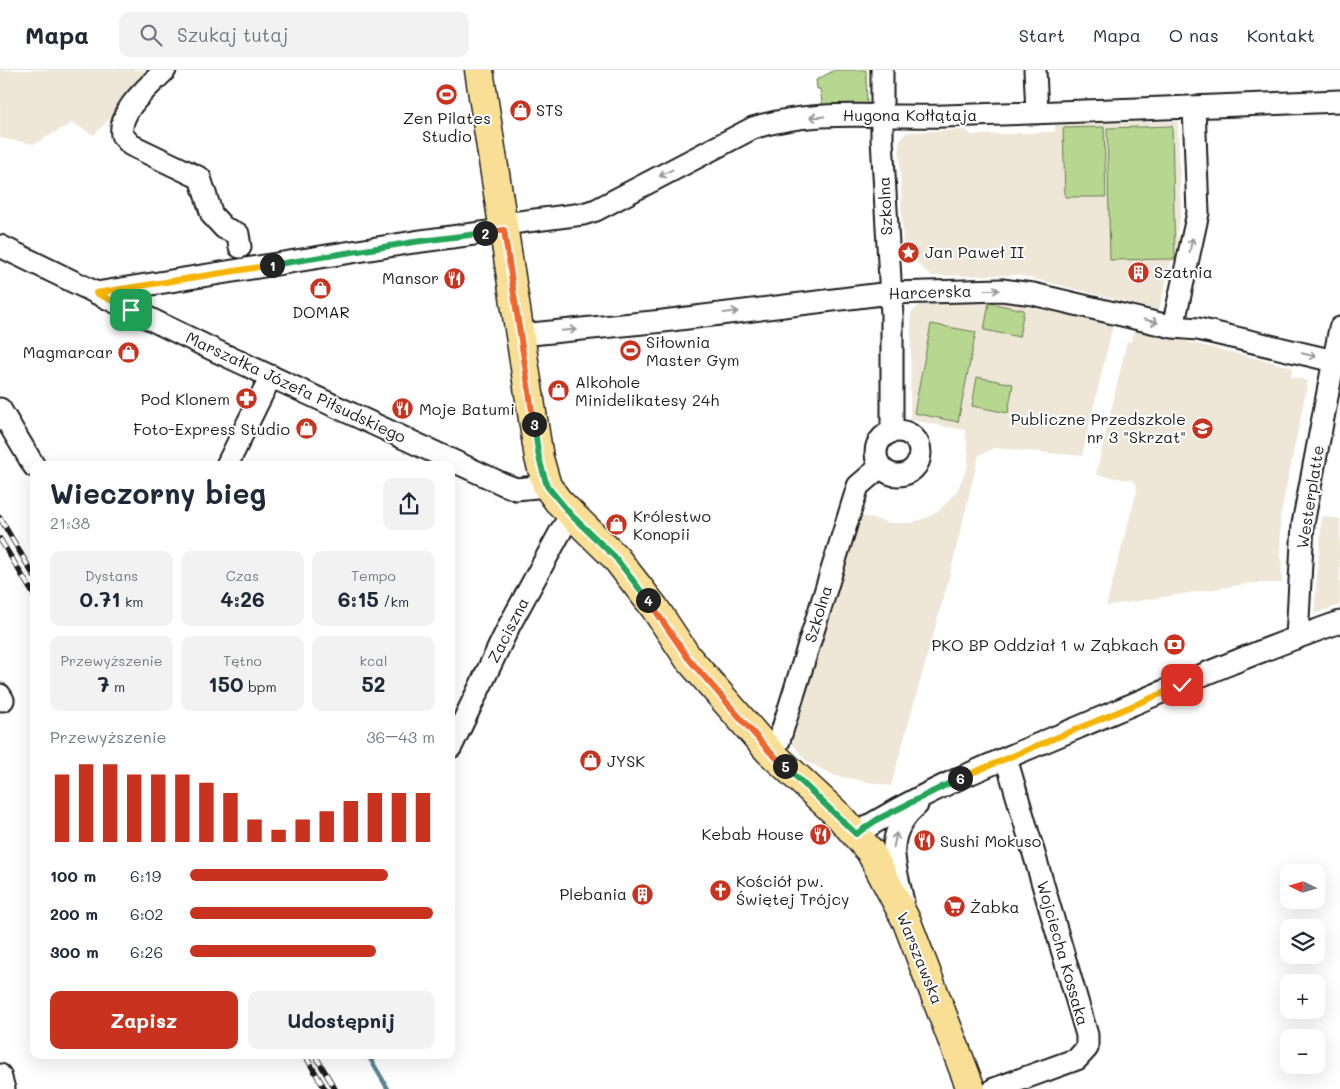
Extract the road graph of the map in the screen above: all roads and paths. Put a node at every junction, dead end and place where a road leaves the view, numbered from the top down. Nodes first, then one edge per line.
1 (165, 70) edge
2 (479, 70) edge
3 (882, 70) edge
4 (1036, 70) edge
5 (1340, 101) edge
6 (1194, 107) junction
7 (1037, 114) junction
8 (883, 117) junction
9 (504, 227) junction
10 (0, 246) edge
11 (240, 247) dead end
12 (96, 293) junction
13 (890, 293) junction
14 (1173, 327) junction
15 (1340, 328) edge
16 (521, 335) junction
17 (1334, 361) junction
18 (271, 376) junction
19 (0, 409) edge
20 (892, 432) junction
21 (31, 461) edge
22 (229, 461) edge
23 (454, 461) edge
24 (455, 462) edge
25 (880, 467) junction
26 (547, 486) junction
27 (572, 516) junction
28 (1340, 622) edge
29 (1297, 638) junction
30 (455, 739) edge
31 (779, 741) dead end
32 (1006, 758) junction
33 (940, 786) junction
34 (856, 834) junction
35 (907, 922) junction
36 (0, 1076) edge
37 (4, 1089) edge
38 (971, 1089) edge
39 (994, 1089) edge

1 - 11 street
2 - 9 main road
3 - 8 street, Szkolna
4 - 7 street
5 - 6 street, Hugona Kołłątaja
6 - 7 street, Hugona Kołłątaja
14 -> 6 street
7 - 8 street, Hugona Kołłątaja
8 -> 9 street, Hugona Kołłątaja
8 - 13 street, Szkolna
9 - 12 street, Hugona Kołłątaja
9 - 16 main road
10 - 12 street, Marszałka Józefa Piłsudskiego
12 - 18 street, Marszałka Józefa Piłsudskiego
13 -> 14 street, Harcerska
16 -> 13 street, Harcerska
13 - 20 street, Szkolna
14 -> 17 street, Harcerska
15 - 17 street, Westerplatte
16 - 26 main road
17 - 29 street, Westerplatte
18 - 22 street
18 - 23 street, Marszałka Józefa Piłsudskiego
19 - 21 street
20 - 25 street
20 - 25 street
24 - 26 street, Marszałka Józefa Piłsudskiego
25 - 31 street, Szkolna
26 - 27 main road
27 - 30 street, Zaciszna
27 - 34 main road
28 - 29 street
29 - 32 street
32 - 33 street
32 - 39 street, Wojciecha Kossaka
33 - 34 street
35 -> 33 street
34 - 35 main road, Warszawska
35 - 38 main road, Warszawska
36 - 37 street

